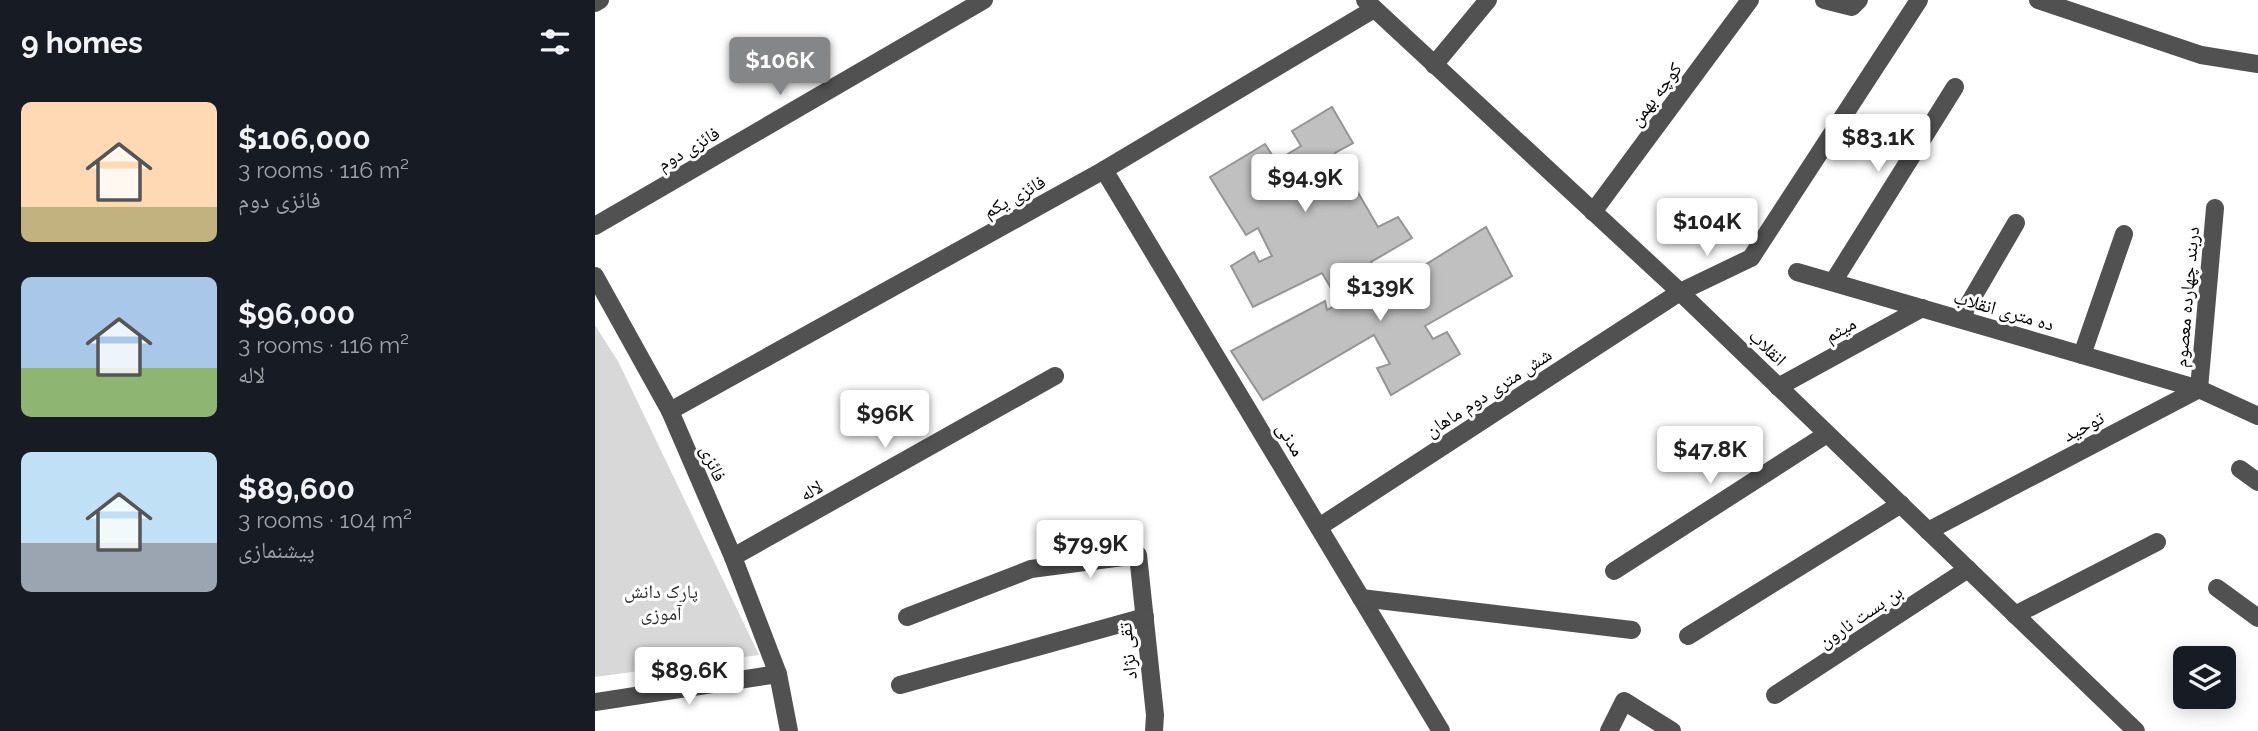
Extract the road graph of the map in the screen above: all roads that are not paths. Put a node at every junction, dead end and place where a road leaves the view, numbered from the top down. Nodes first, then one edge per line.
1 (600, 0) edge
2 (984, 0) edge
3 (1488, 0) edge
4 (1750, 0) edge
5 (1823, 0) edge
6 (1859, 0) edge
7 (2038, 0) edge
8 (595, 3) edge
9 (1912, 3) edge
10 (1369, 4) edge
11 (2258, 64) edge
12 (1434, 65) junction
13 (1955, 87) dead end
14 (1104, 170) junction
15 (2215, 208) dead end
16 (1593, 212) junction
17 (2017, 223) dead end
18 (595, 226) edge
19 (2124, 234) dead end
20 (1797, 272) dead end
21 (595, 276) edge
22 (1833, 282) junction
23 (1680, 292) junction
24 (1922, 308) junction
25 (1960, 319) junction
26 (2082, 355) junction
27 (1055, 376) dead end
28 (1778, 387) junction
29 (2199, 389) junction
30 (670, 411) junction
31 (2258, 416) edge
32 (1827, 434) junction
33 (2240, 469) dead end
34 (2258, 482) edge
35 (1901, 504) junction
36 (1319, 527) junction
37 (1928, 531) junction
38 (2157, 542) dead end
39 (733, 557) junction
40 (1968, 569) junction
41 (1614, 571) dead end
42 (2217, 588) dead end
43 (1361, 598) junction
44 (2015, 615) junction
45 (907, 617) dead end
46 (1145, 617) junction
47 (2258, 618) edge
48 (1632, 630) dead end
49 (1688, 636) dead end
50 (778, 674) junction
51 (900, 685) dead end
52 (1775, 695) dead end
53 (595, 702) edge
54 (789, 731) edge
55 (1154, 731) edge
56 (1441, 731) edge
57 (1609, 731) edge
58 (1672, 731) edge
59 (2136, 731) edge

1 - 8 street
2 - 18 street, فائزی دوم
3 - 12 street
4 - 16 street, کوچه بهمن
5 - 6 street
7 - 11 street
9 - 23 street, شش متری دوم ماهان
10 - 12 street, انقلاب
10 - 14 street, فائزی یکم
12 - 16 street, انقلاب
13 - 22 street
14 - 30 street, فائزی یکم
14 - 36 street, مدنی
15 - 29 street, دربند چهارده معصوم
16 - 23 street, انقلاب
17 - 25 street
19 - 26 street
20 - 22 street, ده متری انقلاب
21 - 30 street, فائزی
22 - 24 street, ده متری انقلاب
23 - 28 street, انقلاب
23 - 36 street, شش متری دوم ماهان
24 - 25 street, ده متری انقلاب
24 - 28 street, میثم
25 - 26 street, ده متری انقلاب
26 - 29 street, ده متری انقلاب
27 - 39 street, لاله
28 - 32 street, انقلاب
29 - 31 street
29 - 37 street, توحید
30 - 39 street, فائزی
32 - 35 street, انقلاب
32 - 41 street
33 - 34 street
35 - 37 street, انقلاب
35 - 49 street
36 - 43 street, مدنی
37 - 40 street, انقلاب
38 - 44 street
39 - 50 street, فائزی
40 - 44 street, انقلاب
40 - 52 street, بن بست نارون
42 - 47 street
43 - 48 street
43 - 56 street, مدنی
44 - 59 street, انقلاب
45 - 46 street, تقی نژاد
46 - 51 street
46 - 55 street, تقی نژاد
50 - 53 street
50 - 54 street, فائزی
57 - 58 street

